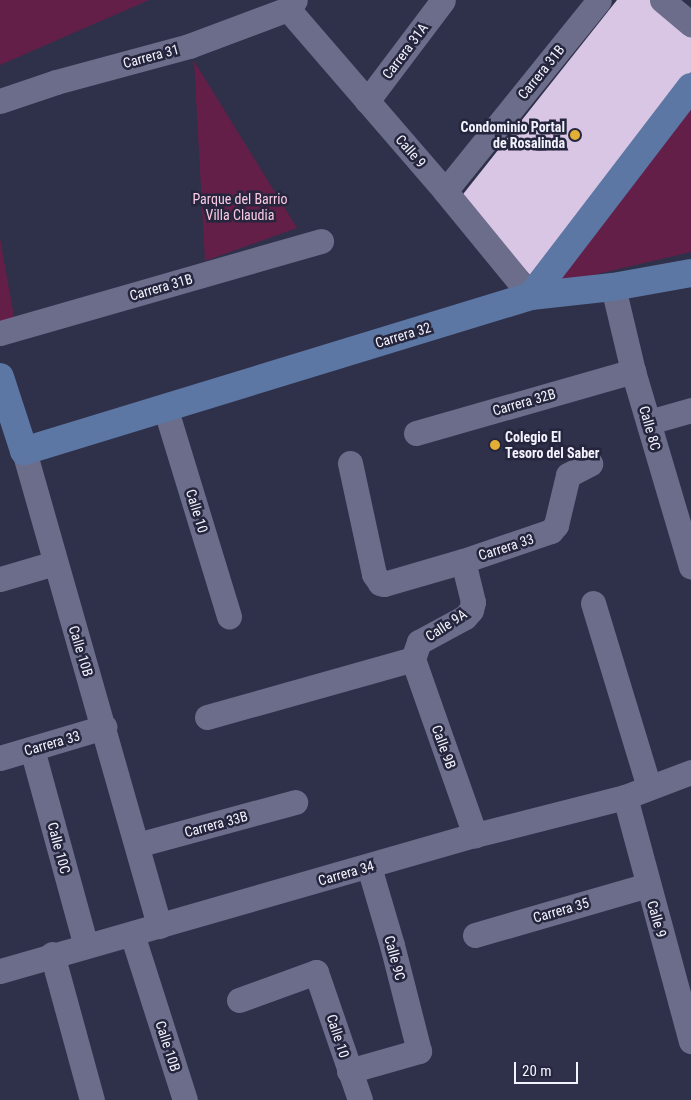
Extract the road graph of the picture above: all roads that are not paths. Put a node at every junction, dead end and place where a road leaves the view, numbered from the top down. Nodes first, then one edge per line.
1 (443, 0) edge
2 (599, 0) edge
3 (662, 0) edge
4 (292, 4) edge
5 (691, 24) edge
6 (691, 87) edge
7 (0, 101) edge
8 (367, 101) junction
9 (445, 191) junction
10 (321, 241) dead end
11 (691, 272) edge
12 (613, 287) junction
13 (531, 296) junction
14 (0, 333) edge
15 (633, 371) junction
16 (0, 377) edge
17 (165, 407) junction
18 (691, 410) edge
19 (650, 422) junction
20 (416, 433) dead end
21 (24, 451) junction
22 (350, 463) dead end
23 (590, 464) dead end
24 (463, 561) junction
25 (54, 563) junction
26 (691, 567) edge
27 (0, 579) edge
28 (593, 603) dead end
29 (229, 616) dead end
30 (413, 659) junction
31 (207, 717) dead end
32 (104, 728) junction
33 (32, 749) junction
34 (0, 758) edge
35 (691, 772) edge
36 (649, 787) junction
37 (625, 797) junction
38 (295, 802) dead end
39 (476, 834) junction
40 (137, 845) junction
41 (369, 866) junction
42 (648, 885) junction
43 (160, 926) junction
44 (132, 934) junction
45 (475, 935) dead end
46 (86, 946) junction
47 (52, 954) junction
48 (0, 971) edge
49 (685, 998) edge
50 (240, 1000) dead end
51 (691, 1041) edge
52 (349, 1071) junction
53 (92, 1100) edge
54 (185, 1100) edge
55 (360, 1100) edge

1 - 8 street, Carrera 31A
2 - 9 street, Carrera 31B
3 - 5 street
4 - 7 street, Carrera 31
4 - 8 street, Calle 9
6 - 13 street
8 - 9 street, Calle 9
9 - 13 street, Calle 9
10 - 14 street, Carrera 31B
11 - 12 street
12 - 13 street
12 - 15 street, Calle 8C
13 - 17 street, Carrera 32
15 - 19 street, Calle 8C
15 - 20 street, Carrera 32B
16 - 21 street, Calle 10B
17 - 21 street, Carrera 32
17 - 29 street, Calle 10
18 - 19 street
19 - 26 street, Calle 8C
21 - 25 street, Calle 10B
22 - 24 street, Carrera 33
23 - 24 street, Carrera 33
24 - 30 street, Calle 9A
25 - 27 street
25 - 32 street, Calle 10B
28 - 36 street
30 - 31 street
30 - 39 street, Calle 9B
32 - 33 street, Carrera 33
32 - 40 street, Calle 10B
33 - 34 street, Carrera 33
33 - 46 street, Calle 10C
35 - 36 street, Carrera 34
36 - 37 street, Carrera 34
37 - 39 street, Carrera 34
37 - 42 street, Calle 9
38 - 40 street, Carrera 33B
39 - 41 street, Carrera 34
40 - 43 street, Calle 10B
41 - 43 street, Carrera 34
41 - 52 street, Calle 9C
42 - 45 street, Carrera 35
42 - 49 street, Calle 9
43 - 44 street, Carrera 34
44 - 46 street, Carrera 34
44 - 54 street, Calle 10B
46 - 47 street, Carrera 34
47 - 48 street, Carrera 34
47 - 53 street
49 - 51 street, Calle 9
50 - 52 street, Calle 10
52 - 55 street, Calle 10

